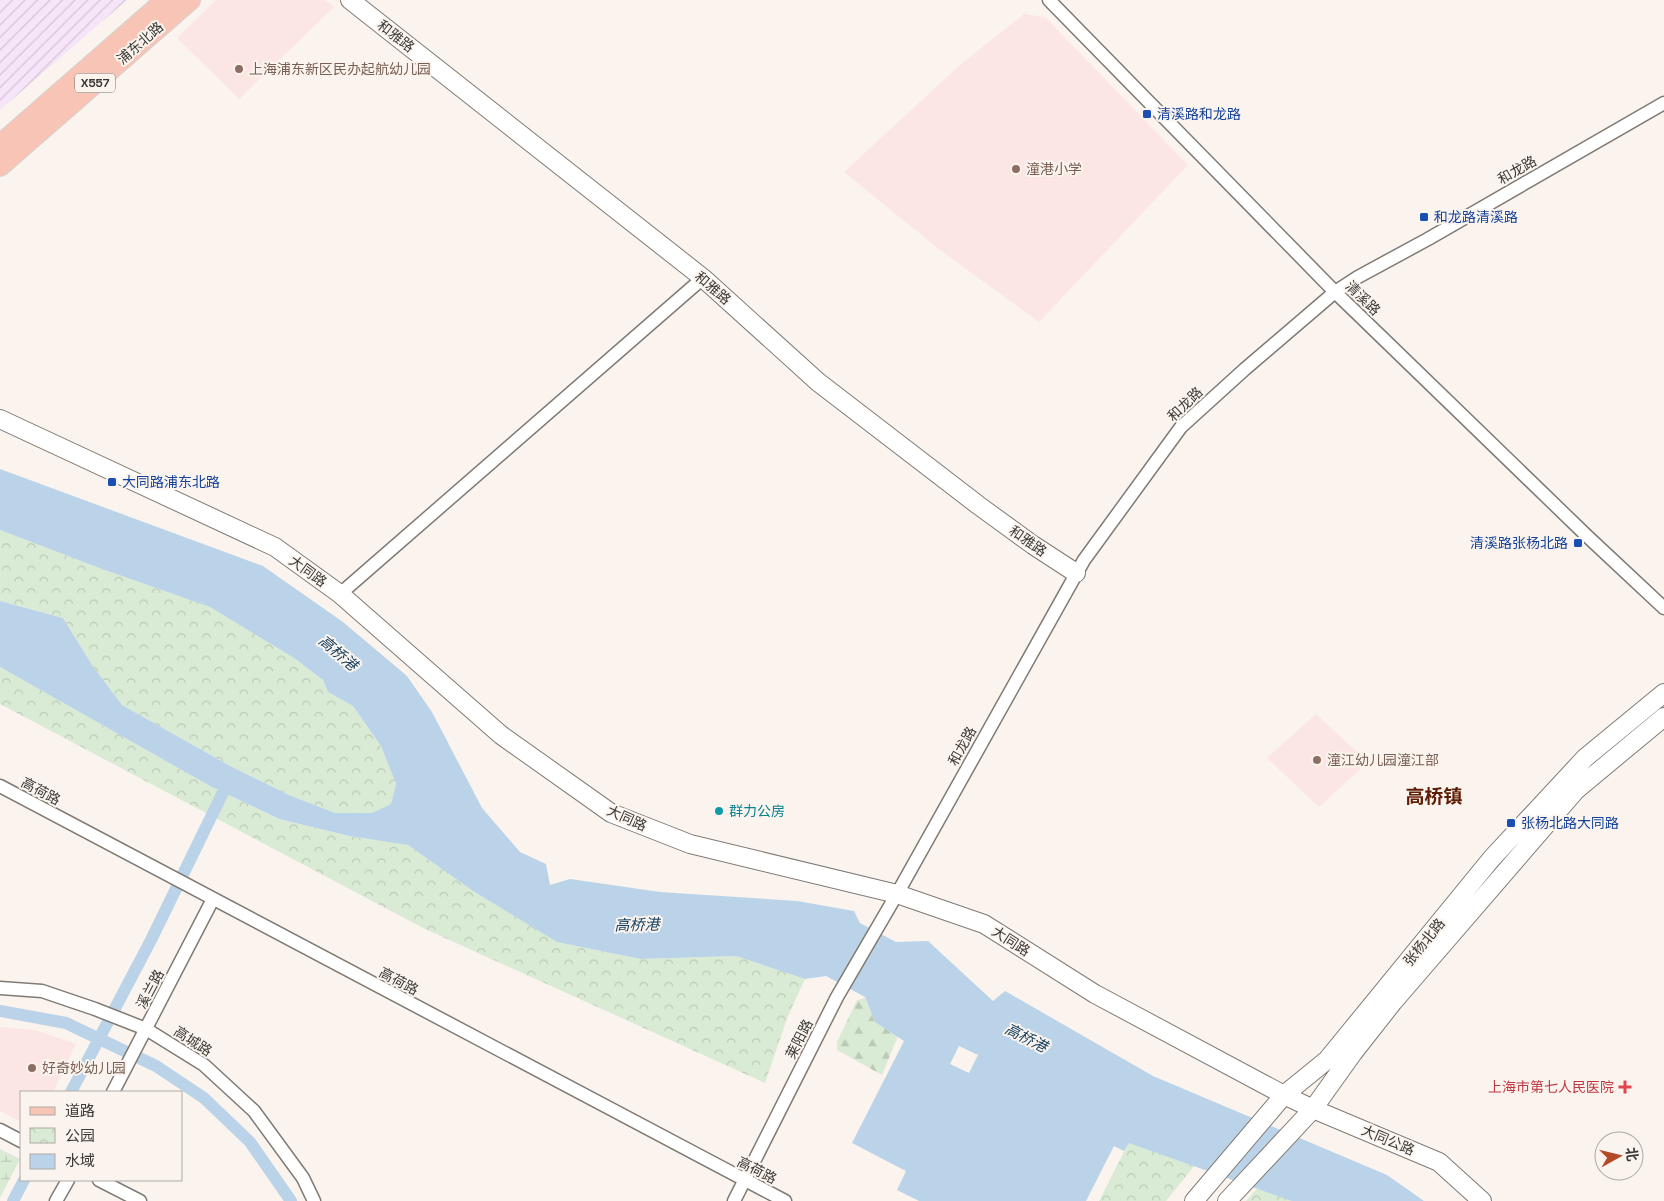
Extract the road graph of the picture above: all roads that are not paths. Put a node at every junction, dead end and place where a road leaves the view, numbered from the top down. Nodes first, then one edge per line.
1 (166, 0) edge
2 (190, 0) edge
3 (350, 0) edge
4 (1050, 0) edge
5 (1664, 103) edge
6 (0, 145) edge
7 (0, 166) edge
8 (702, 278) junction
9 (1335, 292) junction
10 (0, 419) edge
11 (1076, 574) junction
12 (340, 594) junction
13 (1664, 608) edge
14 (1664, 693) edge
15 (1664, 717) edge
16 (0, 786) edge
17 (213, 899) junction
18 (893, 901) junction
19 (0, 988) edge
20 (146, 1029) junction
21 (114, 1091) edge
22 (1284, 1095) junction
23 (1313, 1109) junction
24 (0, 1130) edge
25 (19, 1140) edge
26 (67, 1181) edge
27 (101, 1181) edge
28 (745, 1181) junction
29 (56, 1201) edge
30 (140, 1201) edge
31 (314, 1201) edge
32 (734, 1201) edge
33 (785, 1201) edge
34 (1194, 1201) edge
35 (1227, 1201) edge
36 (1482, 1201) edge

1 - 6 main road, 浦东北路 / X557
2 - 7 main road, 浦东北路 / X557
3 - 8 street, 和雅路
4 - 9 street, 清溪路
5 - 9 street, 和龙路
8 - 11 street, 和雅路
8 - 12 street
9 - 11 street, 和龙路
9 - 13 street, 清溪路
10 - 12 street, 大同路
11 - 18 street, 和龙路
12 - 18 street, 大同路
14 - 22 street, 张杨北路
15 - 23 street, 张杨北路
16 - 17 street, 高荷路
17 - 20 street, 溪兰路
17 - 28 street, 高荷路
18 - 22 street, 大同路
18 - 28 street, 莱阳路
19 - 20 street, 高城路
20 - 21 street, 溪兰路
20 - 31 street, 高城路
22 - 23 street, 大同公路
22 - 34 street, 张杨北路
23 - 35 street, 张杨北路
23 - 36 street, 大同公路
24 - 25 street
26 - 29 street
27 - 30 street
28 - 32 street, 莱阳路
28 - 33 street, 高荷路

